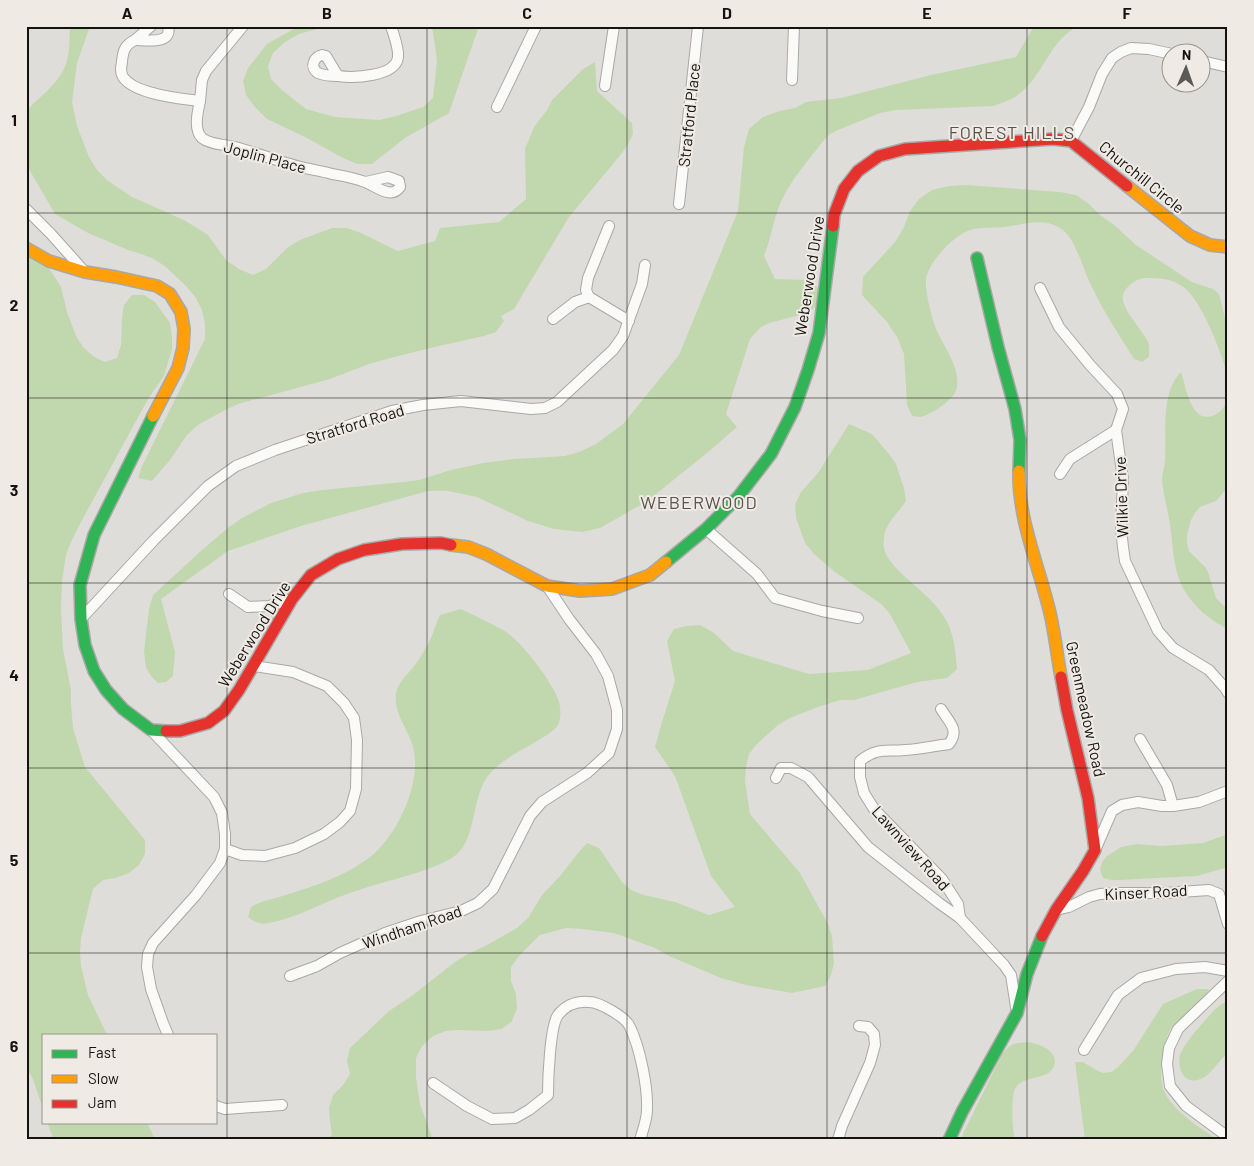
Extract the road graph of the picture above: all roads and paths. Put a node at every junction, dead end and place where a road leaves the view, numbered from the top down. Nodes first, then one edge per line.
1 (150, 26) edge
2 (168, 26) edge
3 (243, 26) edge
4 (391, 26) edge
5 (536, 26) edge
6 (614, 26) edge
7 (698, 26) edge
8 (794, 26) edge
9 (135, 40) junction
10 (1162, 52) edge
11 (1212, 63) edge
12 (1228, 67) edge
13 (338, 76) dead end
14 (792, 80) dead end
15 (605, 86) dead end
16 (200, 100) junction
17 (497, 107) dead end
18 (1071, 141) junction
19 (366, 182) dead end
20 (679, 204) dead end
21 (26, 209) edge
22 (609, 226) dead end
23 (1228, 247) edge
24 (26, 248) edge
25 (977, 258) dead end
26 (645, 265) dead end
27 (85, 272) junction
28 (1040, 288) dead end
29 (589, 297) junction
30 (553, 319) dead end
31 (629, 321) junction
32 (1116, 430) junction
33 (1060, 474) dead end
34 (706, 529) junction
35 (547, 586) junction
36 (229, 594) dead end
37 (292, 599) junction
38 (858, 618) dead end
39 (81, 619) junction
40 (254, 666) junction
41 (1228, 693) edge
42 (942, 709) dead end
43 (151, 730) junction
44 (1140, 739) dead end
45 (776, 778) dead end
46 (1228, 791) edge
47 (1173, 806) junction
48 (225, 849) junction
49 (1095, 850) junction
50 (1056, 910) junction
51 (960, 918) junction
52 (1228, 924) edge
53 (1228, 971) edge
54 (290, 976) dead end
55 (1228, 981) edge
56 (1017, 1013) junction
57 (859, 1026) dead end
58 (168, 1034) edge
59 (1084, 1050) dead end
60 (433, 1083) dead end
61 (282, 1105) dead end
62 (218, 1106) edge
63 (1228, 1137) edge
64 (640, 1140) edge
65 (838, 1140) edge
66 (949, 1140) edge

1 - 9 street
2 - 9 street
3 - 16 street, Joplin Place
4 - 13 street
5 - 17 street
6 - 15 street
7 - 20 street, Stratford Place
8 - 14 street
9 - 16 street
10 - 18 street
11 - 12 street
16 - 19 street, Joplin Place
18 - 23 street, Churchill Circle
18 - 34 street, Weberwood Drive
21 - 27 street
22 - 29 street
24 - 27 street
25 - 49 street, Greenmeadow Road
26 - 31 street, Stratford Road
27 - 39 street
28 - 32 street, Wilkie Drive
29 - 30 street
29 - 31 street
31 - 39 street, Stratford Road
32 - 33 street
32 - 41 street, Wilkie Drive
34 - 35 street, Weberwood Drive
34 - 38 street
35 - 37 street, Weberwood Drive
35 - 54 street, Windham Road
36 - 37 street
37 - 40 street, Weberwood Drive
39 - 43 street
40 - 43 street, Weberwood Drive
40 - 48 street
42 - 51 street, Lawnview Road
43 - 48 street
44 - 47 street
45 - 51 street, Lawnview Road
46 - 47 street
47 - 49 street
48 - 58 street
49 - 50 street
50 - 52 street, Kinser Road
50 - 56 street
51 - 56 street, Lawnview Road
53 - 59 street
55 - 63 street
56 - 66 street
57 - 65 street
60 - 64 street
61 - 62 street

